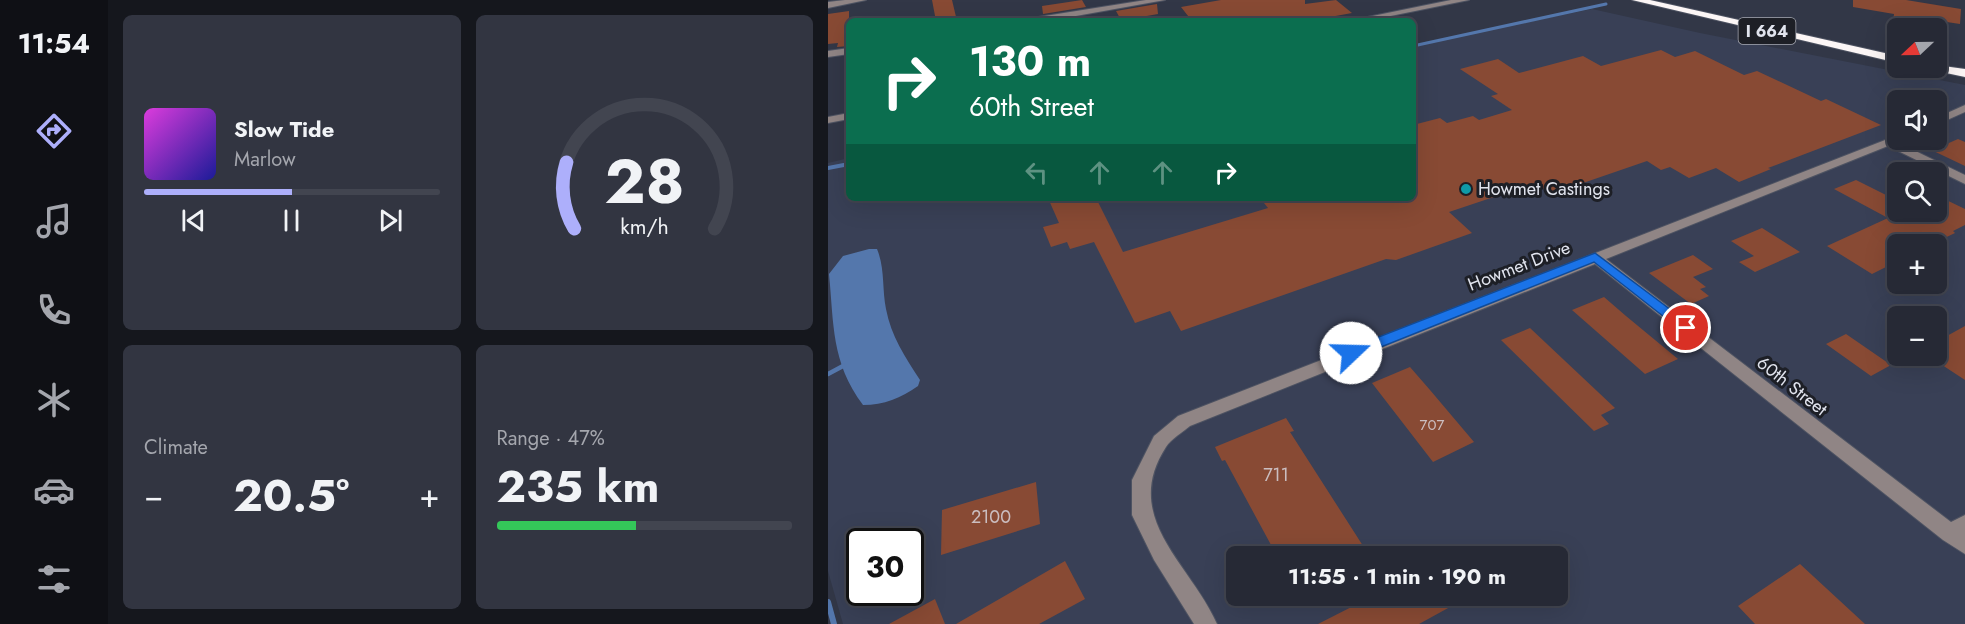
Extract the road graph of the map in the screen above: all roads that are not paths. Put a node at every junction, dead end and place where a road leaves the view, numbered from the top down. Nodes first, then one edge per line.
1 (862, 0) edge
2 (1161, 0) edge
3 (1423, 0) edge
4 (1465, 0) edge
5 (1637, 0) edge
6 (1672, 0) edge
7 (1442, 4) junction
8 (828, 5) edge
9 (1050, 18) edge
10 (1368, 18) edge
11 (1887, 48) edge
12 (846, 51) edge
13 (828, 54) edge
14 (1887, 57) edge
15 (1947, 60) edge
16 (1965, 63) edge
17 (1947, 70) edge
18 (1965, 73) edge
19 (1965, 108) edge
20 (846, 117) edge
21 (1947, 117) edge
22 (828, 120) edge
23 (1887, 142) edge
24 (1911, 150) edge
25 (1965, 180) edge
26 (1595, 257) junction
27 (1960, 534) edge
28 (1206, 624) edge

1 - 8 street
2 - 9 street
3 - 7 street
4 - 7 street
5 - 14 highway, I 664
6 - 11 highway, I 664
7 - 10 street
12 - 13 street
15 - 16 highway
17 - 18 highway
19 - 21 street
20 - 22 street
23 - 26 street, Howmet Drive
24 - 25 street
26 - 27 street, 60th Street
26 - 28 street, Howmet Drive

